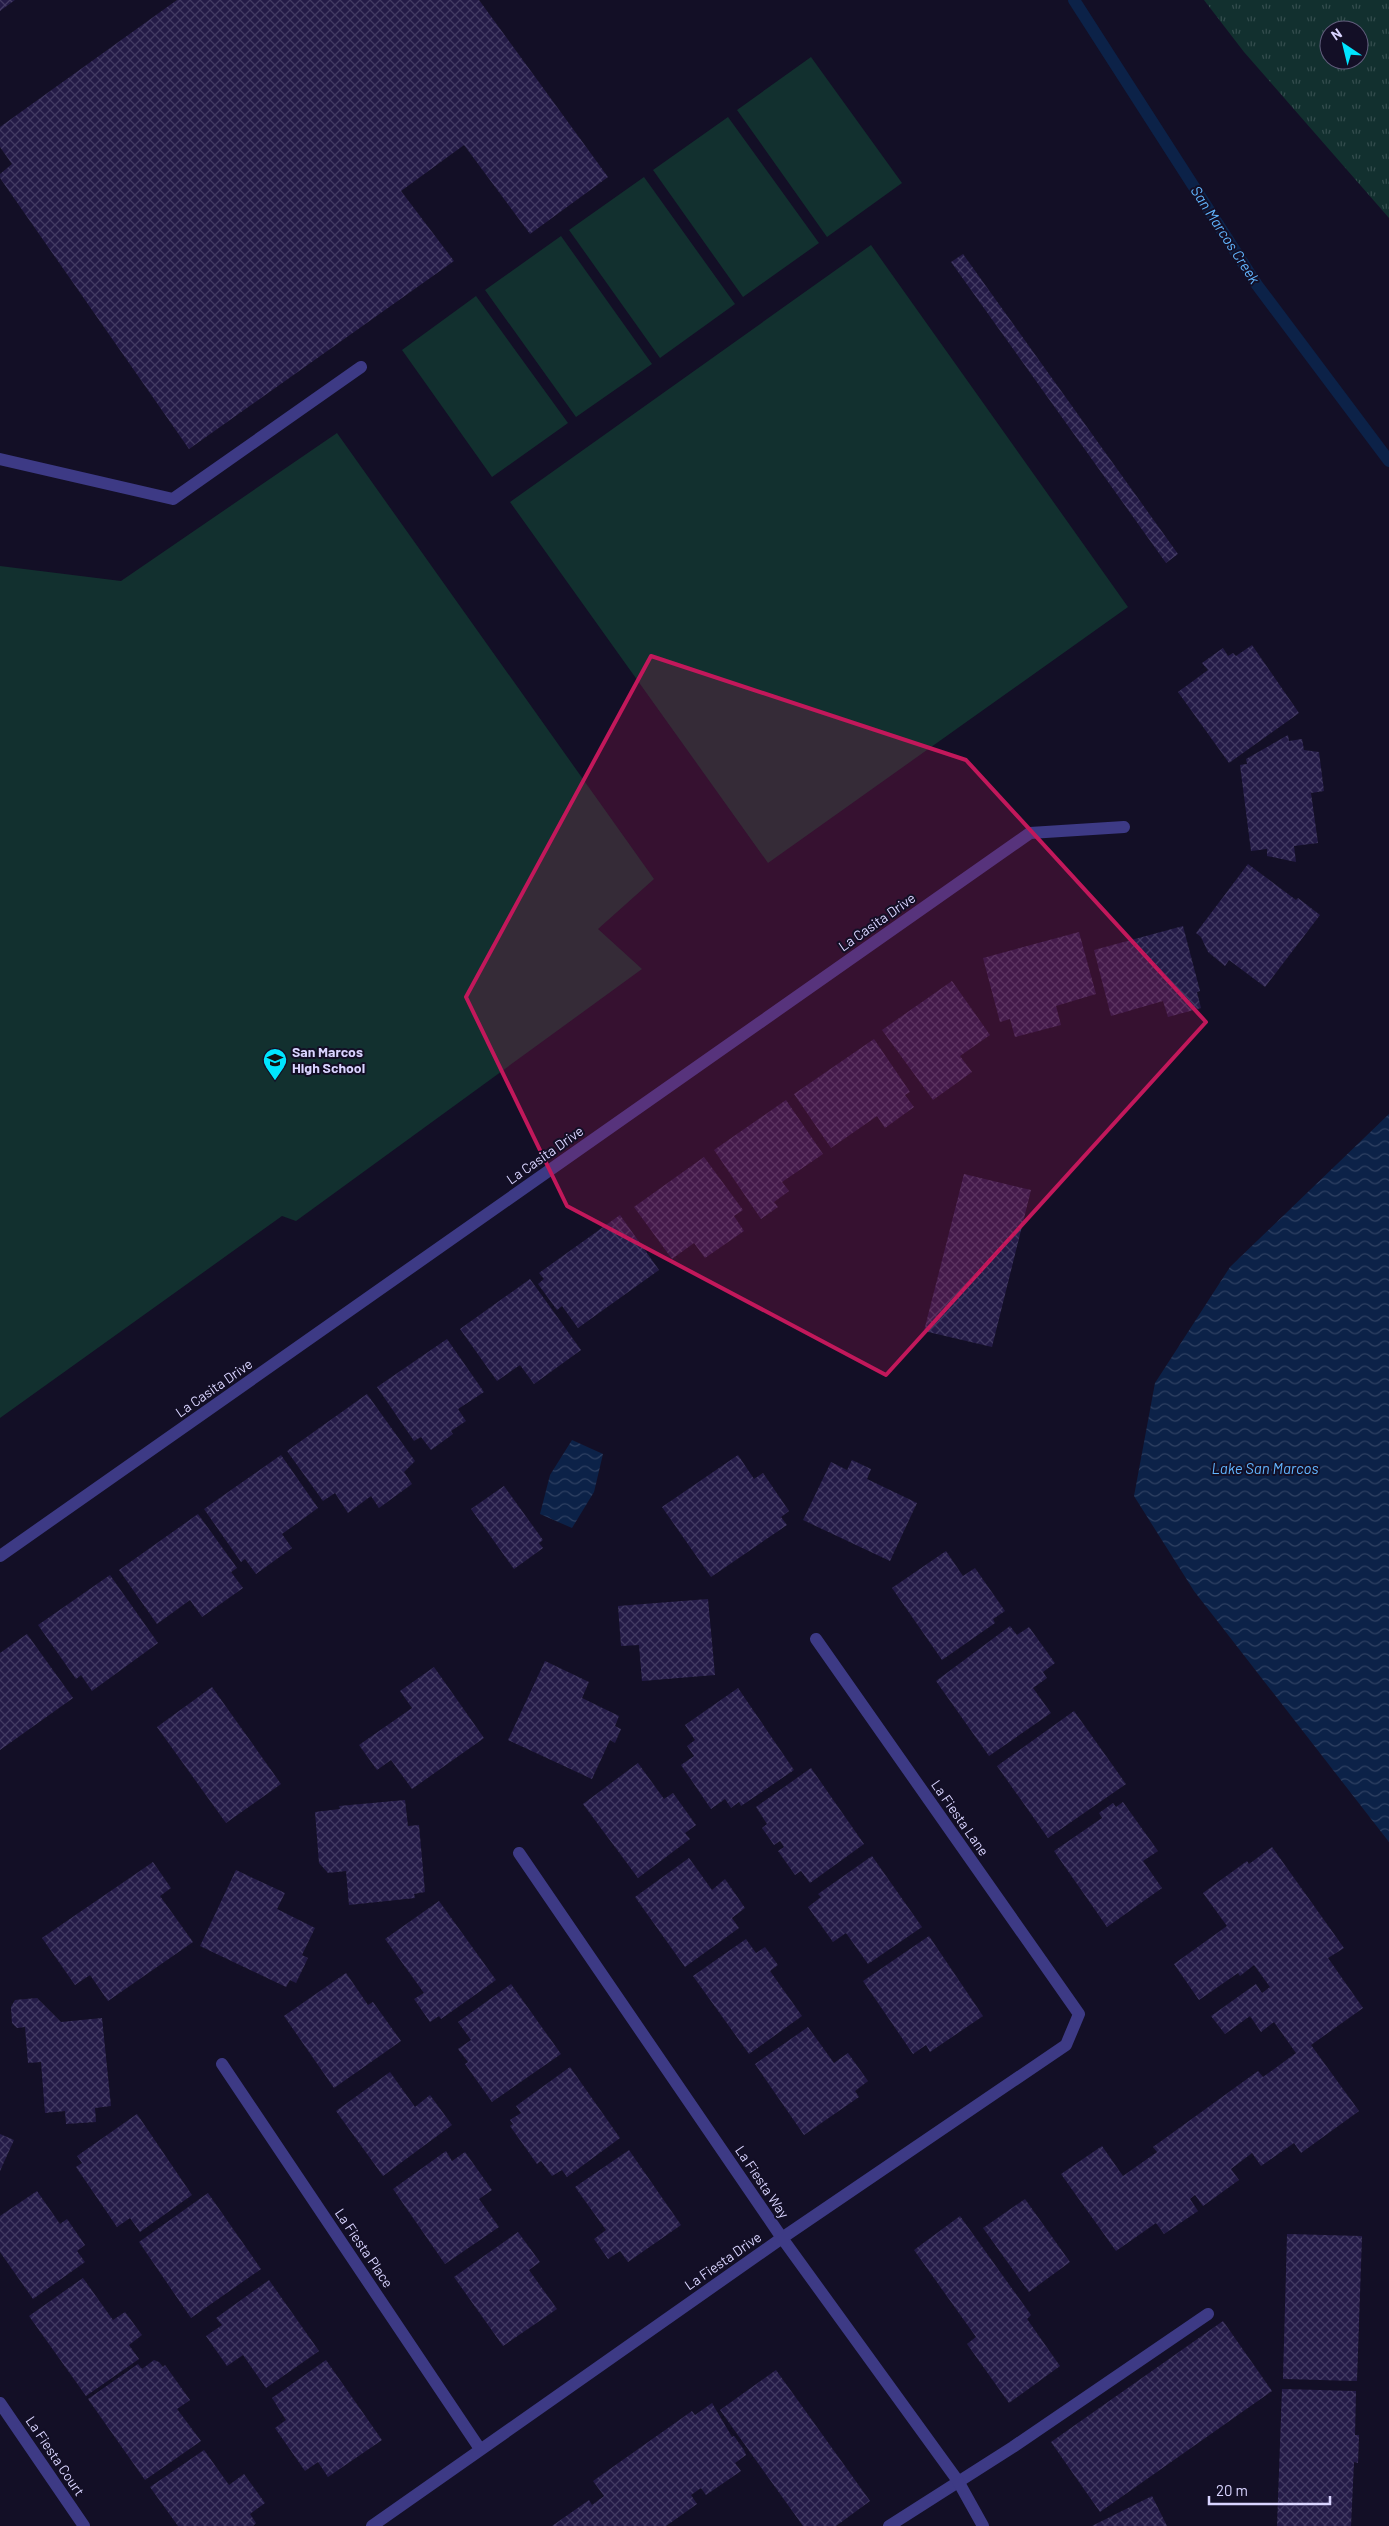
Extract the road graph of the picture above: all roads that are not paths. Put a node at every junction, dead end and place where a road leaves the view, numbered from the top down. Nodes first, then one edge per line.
1 (361, 367) dead end
2 (0, 459) edge
3 (1124, 828) dead end
4 (0, 1556) edge
5 (816, 1639) dead end
6 (520, 1853) dead end
7 (1079, 2014) joint
8 (222, 2064) dead end
9 (782, 2238) junction
10 (1208, 2314) dead end
11 (0, 2403) edge
12 (480, 2449) junction
13 (958, 2481) junction
14 (84, 2526) edge
15 (372, 2526) edge
16 (889, 2526) edge
17 (983, 2526) edge

1 - 2 street
3 - 4 street, La Casita Drive
5 - 7 street, La Fiesta Lane
6 - 9 street, La Fiesta Way
7 - 9 street, La Fiesta Drive
8 - 12 street, La Fiesta Place
9 - 12 street, La Fiesta Drive
9 - 13 street, La Fiesta Way
10 - 13 street
11 - 14 street, La Fiesta Court
12 - 15 street, La Fiesta Drive
13 - 16 street
13 - 17 street, La Fiesta Way

